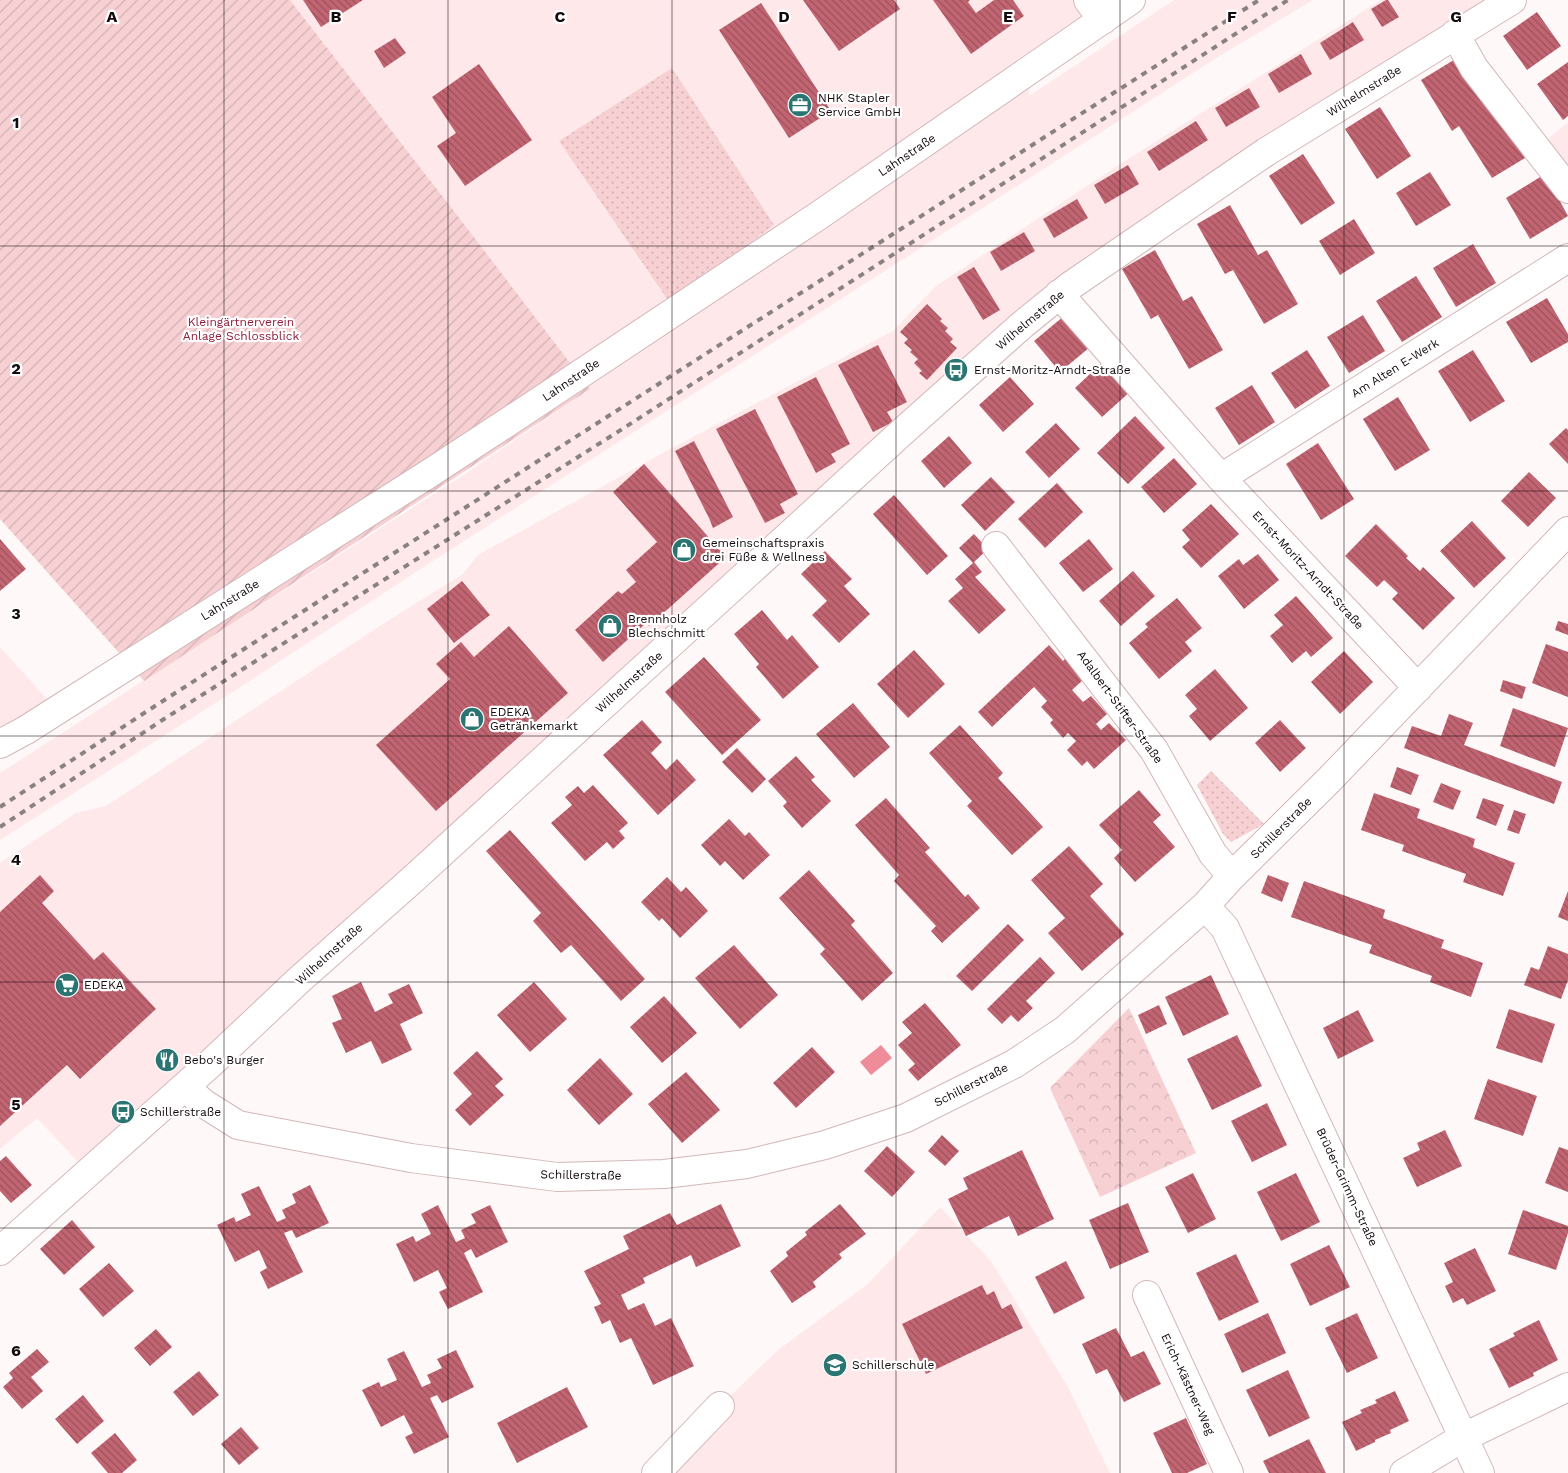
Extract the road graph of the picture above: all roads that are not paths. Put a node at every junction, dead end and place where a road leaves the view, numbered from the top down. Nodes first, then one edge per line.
1 (1130, 0) edge
2 (1512, 0) edge
3 (1095, 10) edge
4 (1455, 34) junction
5 (1568, 189) edge
6 (1568, 258) edge
7 (1059, 294) junction
8 (1221, 478) junction
9 (1568, 531) edge
10 (996, 546) dead end
11 (1418, 688) junction
12 (0, 744) edge
13 (1232, 876) junction
14 (1205, 906) junction
15 (185, 1087) junction
16 (0, 1251) edge
17 (1147, 1295) dead end
18 (1568, 1387) edge
19 (720, 1406) dead end
20 (1464, 1437) junction
21 (656, 1473) edge
22 (1229, 1473) edge
23 (1404, 1473) edge
24 (1480, 1473) edge

1 - 3 street, Lahnstraße
2 - 4 street, Wilhelmstraße
3 - 12 street, Lahnstraße
4 - 5 street
4 - 7 street, Wilhelmstraße
6 - 8 street, Am Alten E-Werk
7 - 8 street, Ernst-Moritz-Arndt-Straße
7 - 15 street, Wilhelmstraße
8 - 11 street, Ernst-Moritz-Arndt-Straße
9 - 11 street, Schillerstraße
10 - 13 street, Adalbert-Stifter-Straße
11 - 13 street, Schillerstraße
13 - 14 street, Schillerstraße
14 - 15 street, Schillerstraße
14 - 20 street, Brüder-Grimm-Straße
15 - 16 street, Wilhelmstraße
17 - 22 street, Erich-Kästner-Weg
18 - 20 street
19 - 21 street
20 - 23 street
20 - 24 street, Brüder-Grimm-Straße

